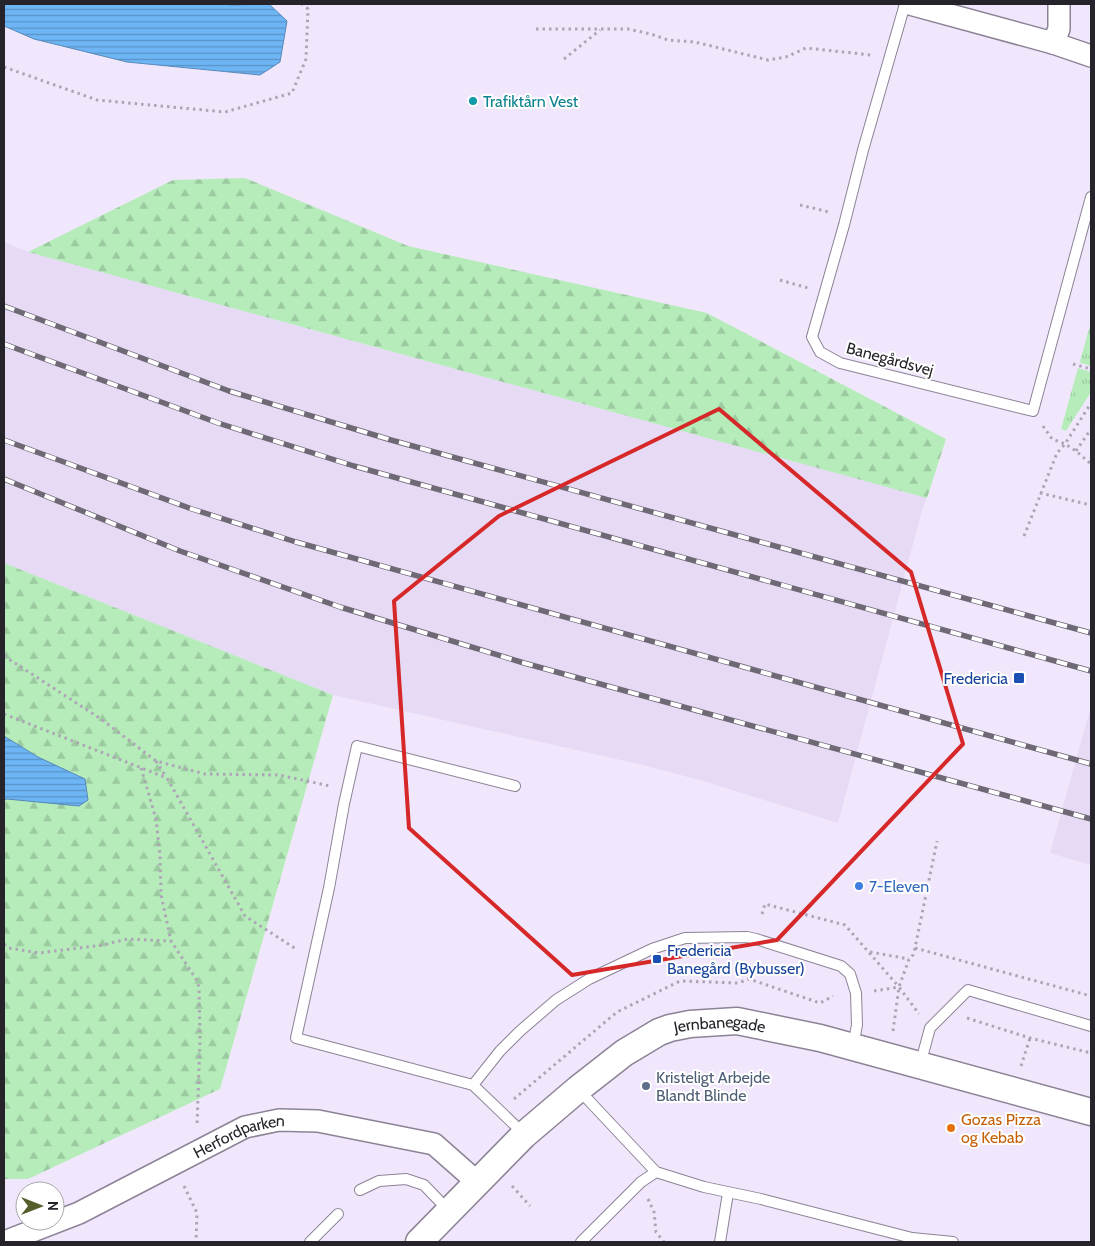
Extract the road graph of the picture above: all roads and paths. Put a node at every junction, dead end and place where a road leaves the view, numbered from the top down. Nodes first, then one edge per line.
1 (302, 4) edge
2 (905, 4) edge
3 (910, 4) edge
4 (1059, 4) edge
5 (536, 29) dead end
6 (601, 29) junction
7 (1053, 43) junction
8 (890, 55) junction
9 (1091, 56) edge
10 (564, 59) dead end
11 (4, 67) edge
12 (1091, 197) edge
13 (800, 205) dead end
14 (846, 217) junction
15 (780, 280) dead end
16 (825, 292) junction
17 (1073, 364) dead end
18 (1091, 369) edge
19 (1091, 403) edge
20 (1033, 411) junction
21 (1091, 430) edge
22 (1065, 444) junction
23 (1076, 451) junction
24 (1091, 464) edge
25 (1040, 493) junction
26 (1091, 505) edge
27 (1024, 536) dead end
28 (4, 656) edge
29 (4, 714) edge
30 (156, 761) junction
31 (141, 768) junction
32 (167, 778) junction
33 (515, 786) dead end
34 (348, 790) junction
35 (937, 841) dead end
36 (762, 914) dead end
37 (171, 941) junction
38 (4, 944) edge
39 (915, 948) junction
40 (869, 952) junction
41 (313, 957) junction
42 (909, 959) junction
43 (749, 964) dead end
44 (749, 979) dead end
45 (899, 987) junction
46 (874, 991) dead end
47 (1091, 996) edge
48 (959, 1016) dead end
49 (1091, 1026) edge
50 (930, 1028) junction
51 (892, 1032) dead end
52 (1030, 1038) junction
53 (852, 1047) junction
54 (1091, 1054) edge
55 (920, 1065) junction
56 (1021, 1067) dead end
57 (473, 1085) junction
58 (578, 1089) junction
59 (1091, 1112) edge
60 (524, 1135) junction
61 (196, 1152) junction
62 (172, 1164) junction
63 (656, 1172) junction
64 (477, 1182) junction
65 (641, 1182) junction
66 (360, 1190) dead end
67 (728, 1193) junction
68 (449, 1210) junction
69 (338, 1214) dead end
70 (4, 1242) edge
71 (196, 1242) edge
72 (310, 1242) edge
73 (419, 1242) edge
74 (581, 1242) edge
75 (664, 1242) edge
76 (720, 1242) edge
77 (953, 1242) edge

1 - 11 path
2 - 8 lane, Banegårdsvej
3 - 7 street
4 - 7 street
5 - 6 path
6 - 8 path
6 - 10 path
7 - 9 street
8 - 14 lane, Banegårdsvej
12 - 20 lane
13 - 14 path
14 - 16 lane, Banegårdsvej
15 - 16 path
16 - 20 lane, Banegårdsvej
17 - 18 path
19 - 22 path
20 - 22 path
21 - 23 path
22 - 23 path
22 - 25 path
23 - 24 path
25 - 26 path
25 - 27 path
28 - 30 path
29 - 31 path
30 - 32 path
30 - 34 path
31 - 32 path
31 - 37 path
32 - 41 path
33 - 34 lane
34 - 41 lane
35 - 39 path
36 - 40 path
37 - 38 path
37 - 61 path
39 - 42 path
39 - 47 path
40 - 42 path
40 - 45 path
41 - 57 lane
42 - 45 path
43 - 44 path
45 - 46 path
45 - 50 path
45 - 51 path
48 - 52 path
49 - 50 lane
50 - 55 lane
52 - 54 path
52 - 56 path
53 - 55 street, Jernbanegade
53 - 57 lane
53 - 58 street, Jernbanegade
55 - 59 street, Jernbanegade
57 - 60 lane
58 - 60 street, Jernbanegade
58 - 63 lane
60 - 64 street, Jernbanegade
61 - 62 street, Herfordparken
61 - 64 street, Herfordparken
62 - 70 street, Herfordparken
62 - 71 path
63 - 65 lane
63 - 67 lane
64 - 68 street, Jernbanegade
65 - 74 lane
65 - 75 path
66 - 68 lane
67 - 76 lane
67 - 77 lane
68 - 73 street, Jernbanegade
69 - 72 lane

